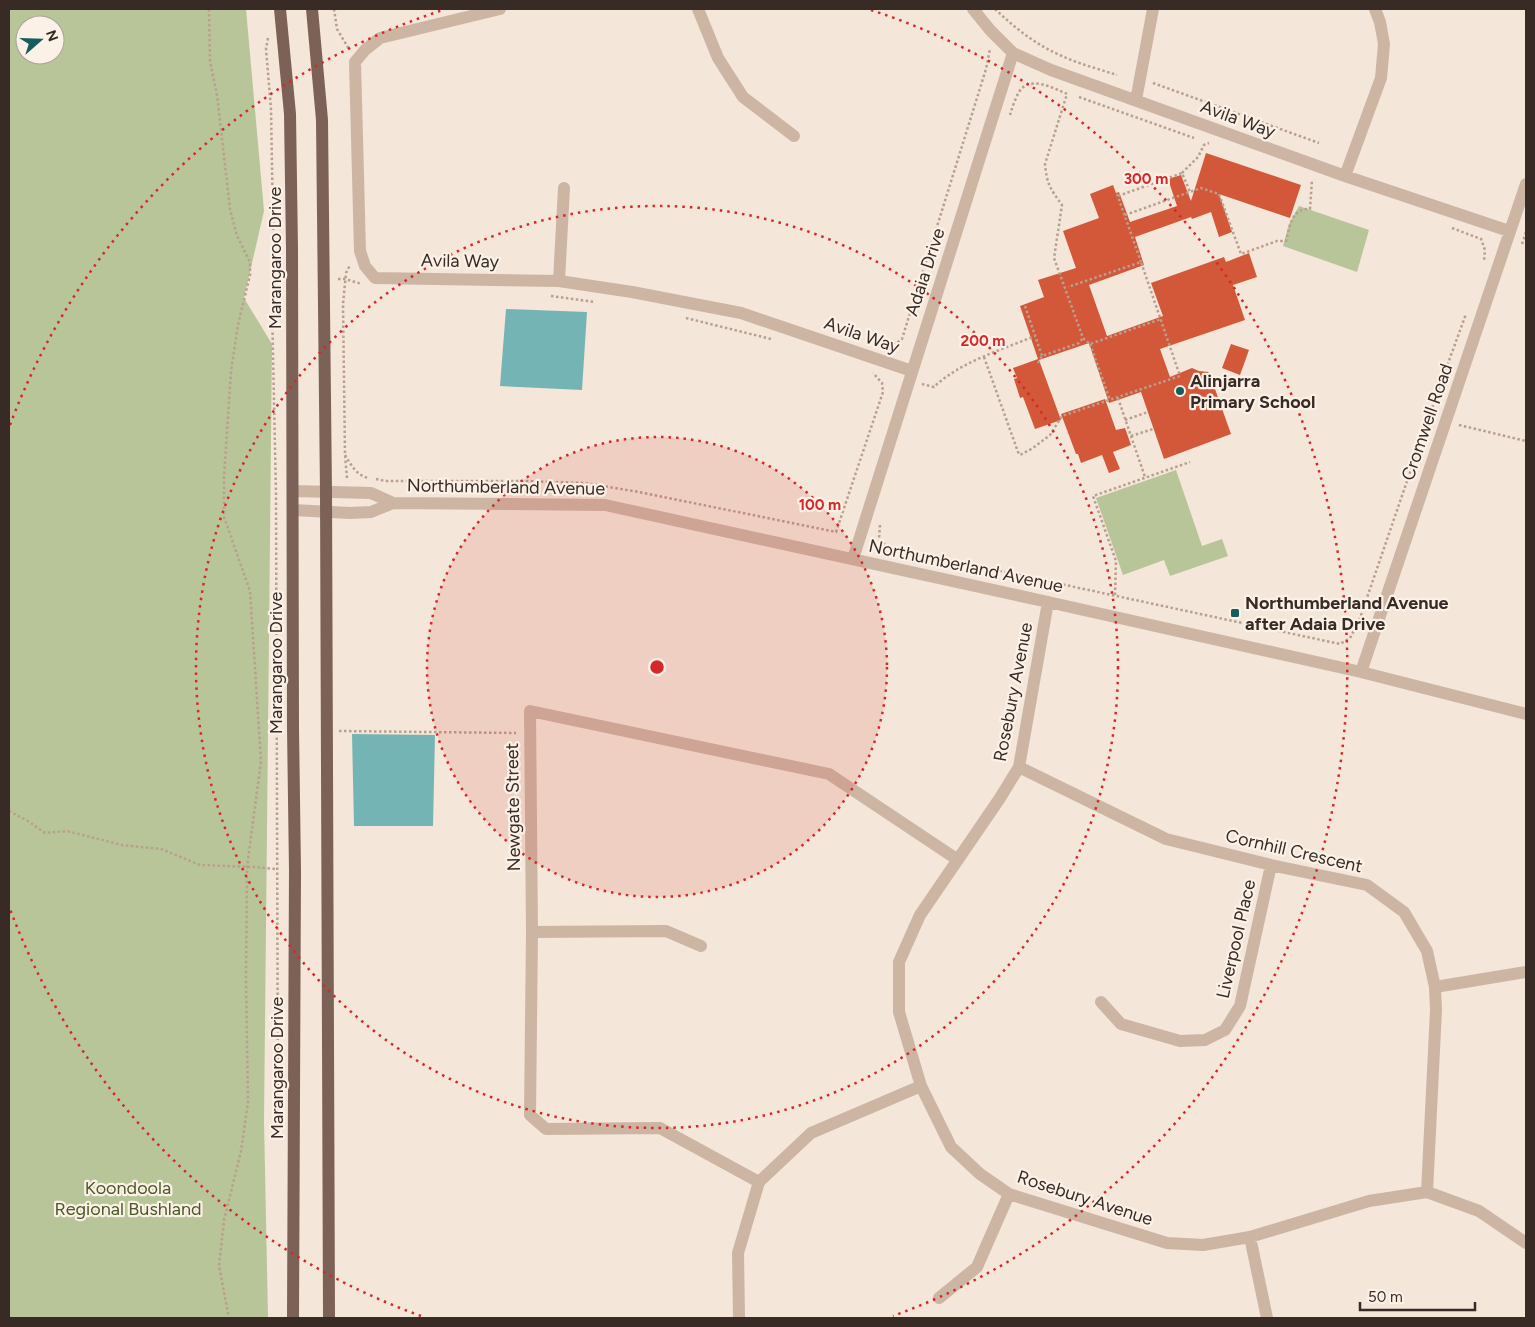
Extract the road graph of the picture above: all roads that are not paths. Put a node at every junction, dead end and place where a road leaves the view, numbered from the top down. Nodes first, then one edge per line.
1 (280, 9) edge
2 (312, 9) edge
3 (500, 9) edge
4 (698, 9) edge
5 (973, 9) edge
6 (1153, 9) edge
7 (1375, 9) edge
8 (1013, 52) junction
9 (1136, 100) junction
10 (794, 136) dead end
11 (1345, 176) junction
12 (1526, 184) edge
13 (564, 188) dead end
14 (1509, 231) junction
15 (559, 280) junction
16 (912, 371) junction
17 (294, 491) junction
18 (326, 492) junction
19 (393, 503) junction
20 (293, 510) junction
21 (326, 511) junction
22 (853, 559) junction
23 (1048, 602) junction
24 (1361, 672) junction
25 (1526, 714) edge
26 (1019, 767) junction
27 (958, 860) junction
28 (1271, 865) junction
29 (532, 932) junction
30 (701, 946) dead end
31 (1526, 972) edge
32 (1435, 987) junction
33 (1101, 1002) dead end
34 (921, 1086) junction
35 (759, 1182) junction
36 (1427, 1192) junction
37 (1009, 1194) junction
38 (1250, 1238) junction
39 (1526, 1243) edge
40 (939, 1298) dead end
41 (293, 1318) edge
42 (329, 1318) edge
43 (739, 1318) edge
44 (1267, 1318) edge

1 - 17 main road, Marangaroo Drive
2 - 18 main road
3 - 15 street, Avila Way
4 - 10 street
5 - 8 street, Avila Way
6 - 9 street
7 - 11 street
8 - 9 street, Avila Way
8 - 16 street, Adaia Drive
9 - 11 street, Avila Way
11 - 14 street, Avila Way
12 - 14 street, Cromwell Road
13 - 15 street
14 - 24 street, Cromwell Road
15 - 16 street, Avila Way
16 - 22 street, Adaia Drive
17 - 18 street, Northumberland Avenue
17 - 20 main road, Marangaroo Drive
18 - 19 street, Northumberland Avenue
18 - 21 main road
19 - 21 street, Northumberland Avenue
19 - 22 street, Northumberland Avenue
20 - 21 street, Northumberland Avenue
20 - 41 main road, Marangaroo Drive
21 - 42 main road
22 - 23 street, Northumberland Avenue
23 - 24 street, Northumberland Avenue
23 - 26 street, Rosebury Avenue
24 - 25 street, Northumberland Avenue
26 - 27 street, Rosebury Avenue
26 - 28 street, Cornhill Crescent
27 - 29 street, Newgate Street
27 - 34 street, Rosebury Avenue
28 - 32 street, Cornhill Crescent
28 - 33 street, Liverpool Place
29 - 30 street
29 - 35 street, Newgate Street
31 - 32 street
32 - 36 street, Cornhill Crescent
34 - 35 street
34 - 37 street, Rosebury Avenue
35 - 43 street
36 - 38 street, Rosebury Avenue
36 - 39 street, Rosebury Avenue
37 - 38 street, Rosebury Avenue
37 - 40 street
38 - 44 street

